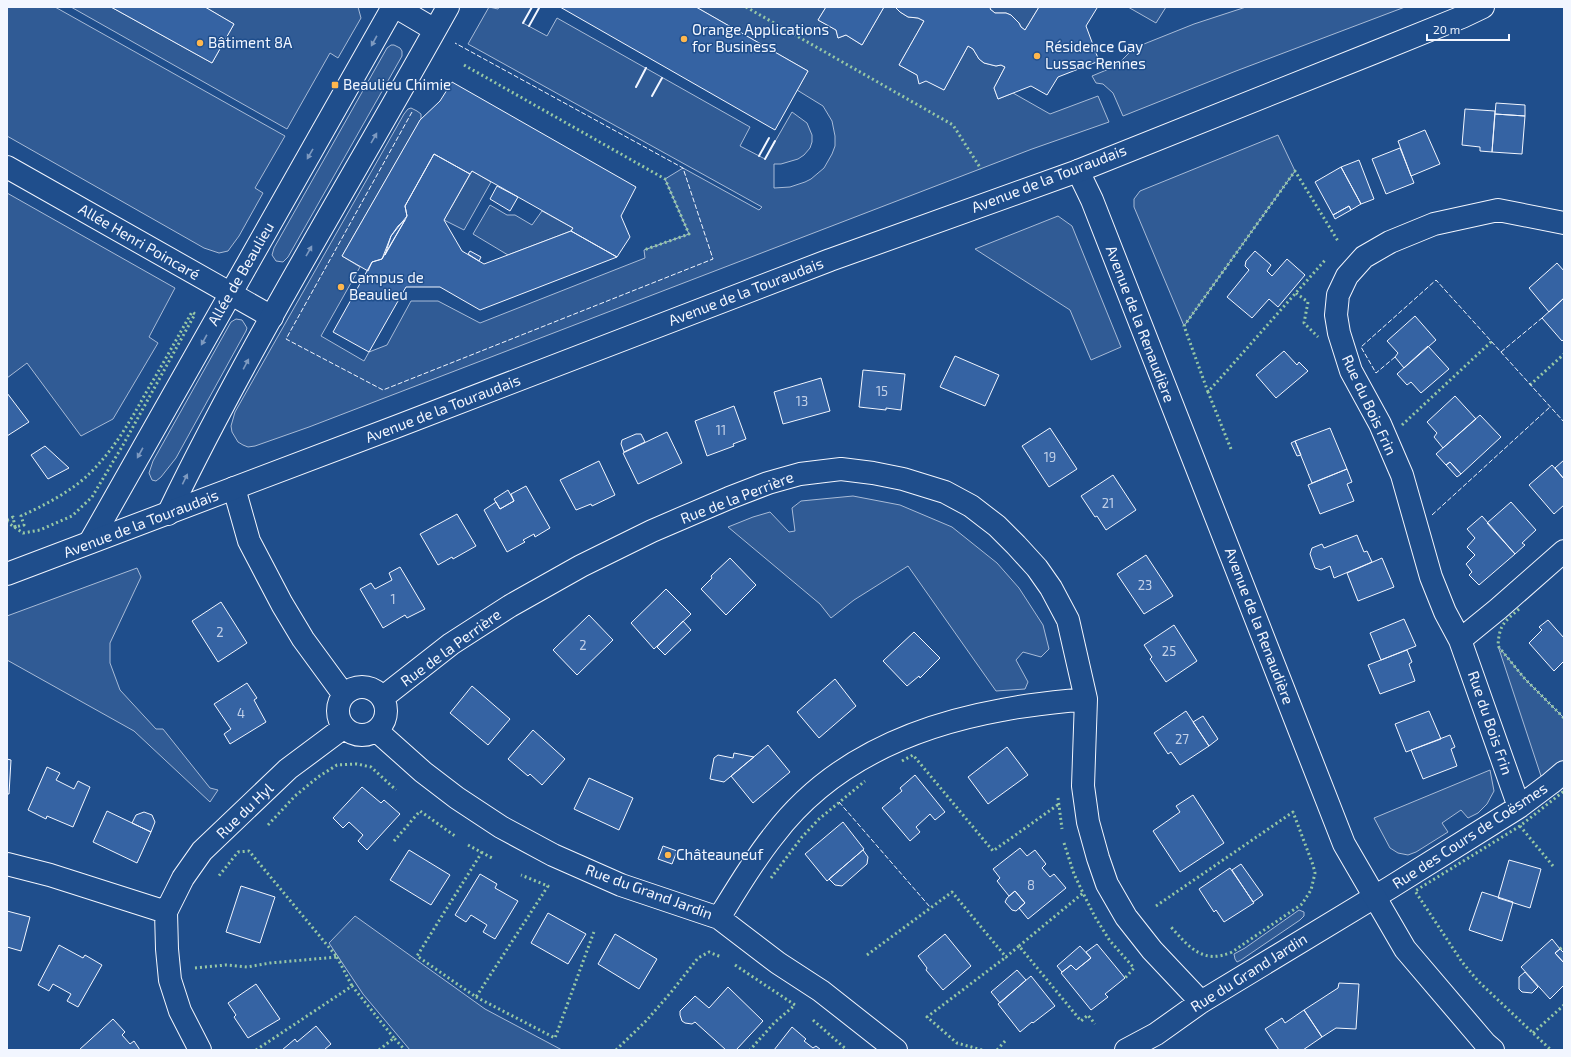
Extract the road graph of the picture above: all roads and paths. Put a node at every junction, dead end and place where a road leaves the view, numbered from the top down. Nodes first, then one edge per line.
1 (393, 7) edge
2 (396, 7) edge
3 (448, 7) edge
4 (1483, 7) edge
5 (435, 30) junction
6 (7, 167) edge
7 (1078, 171) junction
8 (1564, 223) edge
9 (230, 294) junction
10 (272, 317) junction
11 (234, 488) junction
12 (168, 514) junction
13 (90, 542) junction
14 (1564, 551) edge
15 (7, 574) edge
16 (1460, 640) junction
17 (344, 695) junction
18 (382, 698) junction
19 (1086, 698) junction
20 (343, 728) junction
21 (377, 731) junction
22 (1564, 772) edge
23 (1519, 807) junction
24 (7, 864) edge
25 (1374, 897) junction
26 (166, 912) junction
27 (718, 918) junction
28 (1201, 1002) junction
29 (200, 1050) edge
30 (896, 1050) edge
31 (1126, 1050) edge
32 (1493, 1050) edge

1 -> 9 street, Allée de Beaulieu
2 - 5 street
3 - 5 street
4 - 7 street, Avenue de la Touraudais
10 -> 5 street
6 - 9 street, Allée Henri Poincaré
7 - 11 street, Avenue de la Touraudais
7 - 25 street, Avenue de la Renaudière
8 - 16 street, Rue du Bois Frin
9 - 10 street, Allée Henri Poincaré
9 -> 13 street, Allée de Beaulieu
12 -> 10 street
11 - 12 street, Avenue de la Touraudais
11 - 17 street
12 - 13 street, Avenue de la Touraudais
13 - 15 street, Avenue de la Touraudais
14 - 16 street
16 - 23 street, Rue du Bois Frin
17 - 18 street
17 - 20 street
18 - 19 street, Rue de la Perrière
18 - 21 street
19 - 27 street
19 - 28 street, Rue de la Perrière
20 - 21 street
20 - 26 street, Rue du Hyl
21 - 27 street, Rue du Grand Jardin
22 - 23 street, Rue des Cours de Coësmes
23 - 25 street, Rue des Cours de Coësmes
24 - 26 street
25 - 28 street, Rue du Grand Jardin
25 - 32 street, Avenue de la Renaudière
26 - 29 street, Rue du Hyl
27 - 30 street, Rue du Grand Jardin
28 - 31 street, Rue du Grand Jardin

